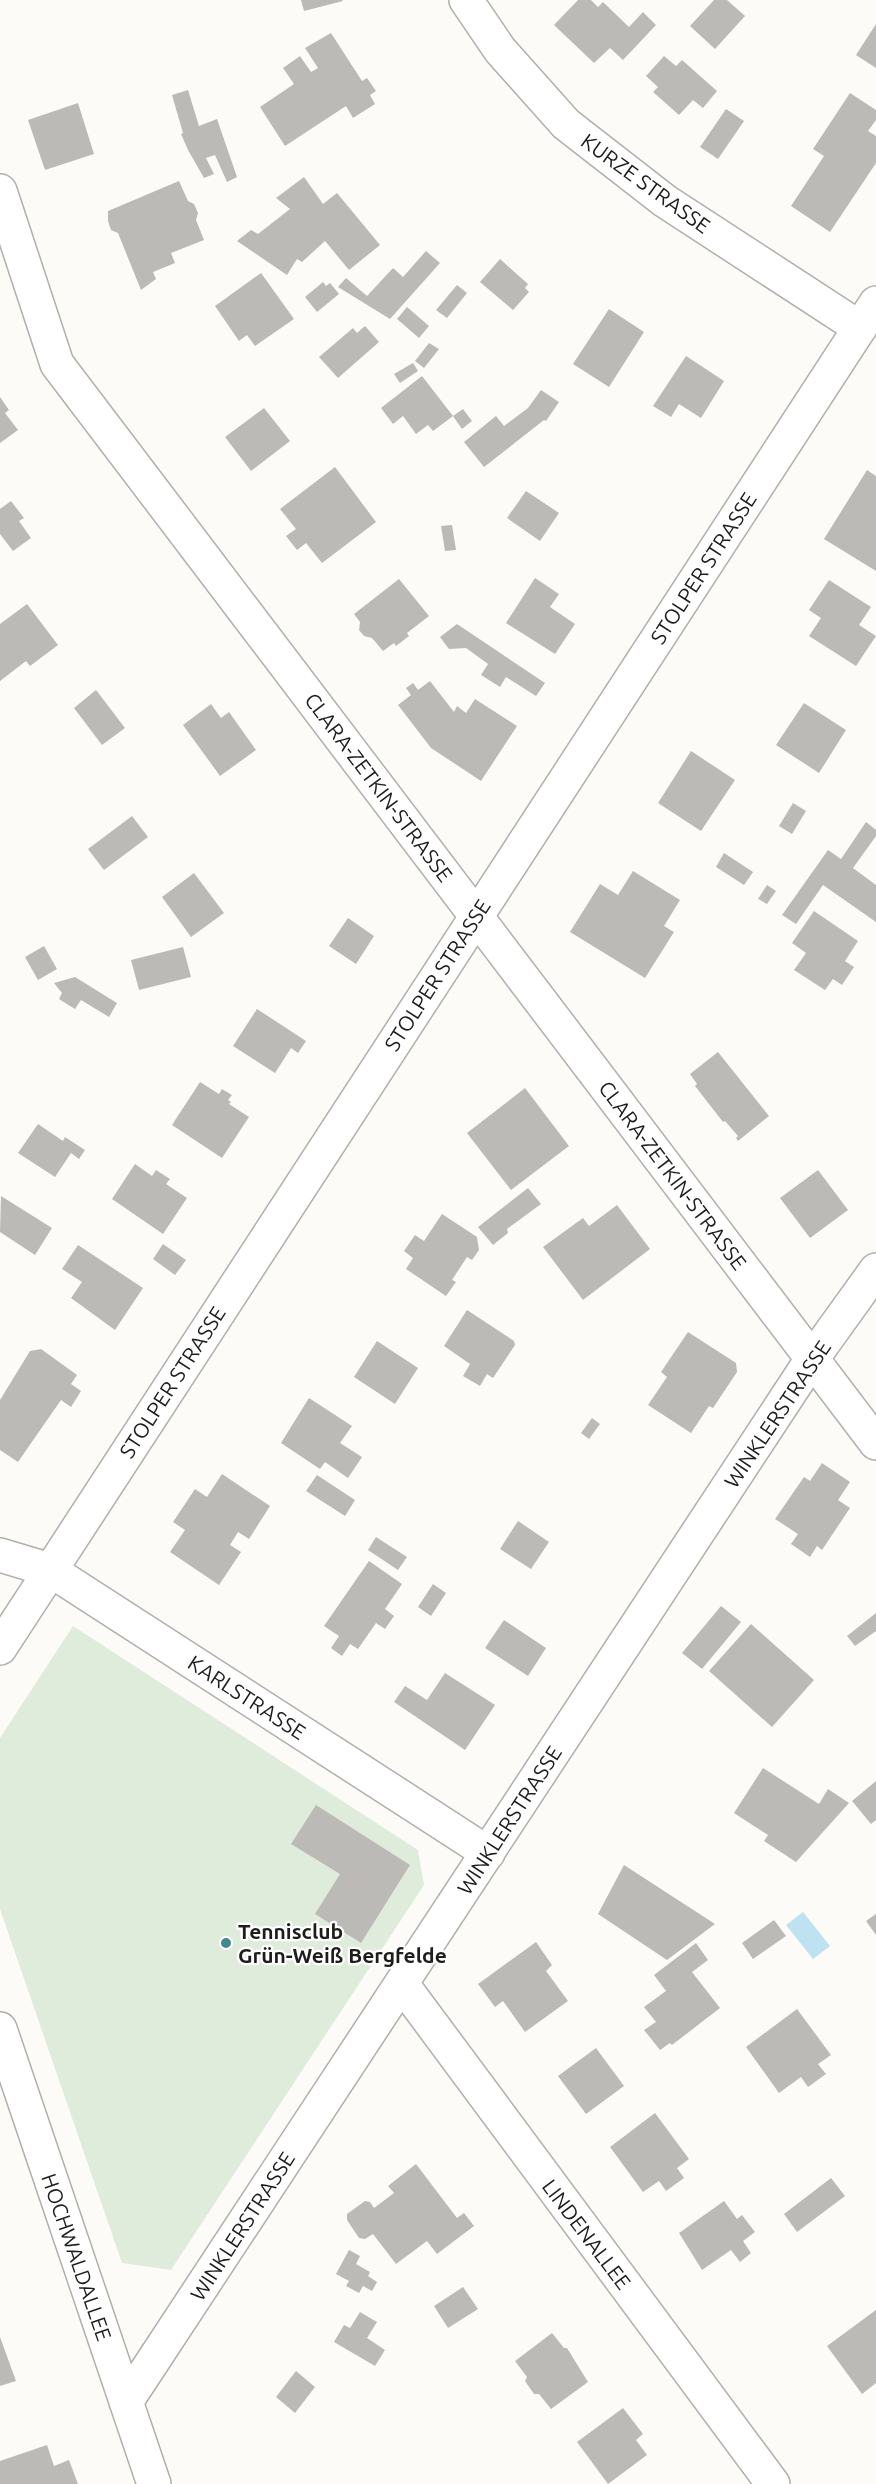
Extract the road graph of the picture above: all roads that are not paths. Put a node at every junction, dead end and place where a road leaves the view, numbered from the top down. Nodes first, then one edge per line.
1 (466, 0) edge
2 (0, 190) edge
3 (868, 316) edge
4 (476, 915) junction
5 (876, 1270) edge
6 (812, 1359) junction
7 (876, 1443) edge
8 (0, 1555) edge
9 (50, 1570) junction
10 (0, 1648) edge
11 (488, 1853) junction
12 (402, 1984) junction
13 (0, 2029) edge
14 (126, 2402) junction
15 (154, 2484) edge
16 (773, 2484) edge

1 - 3 street, KURZE STRASSE
2 - 4 street, CLARA-ZETKIN-STRASSE
3 - 4 street, STOLPER STRASSE
4 - 6 street, CLARA-ZETKIN-STRASSE
4 - 9 street, STOLPER STRASSE
5 - 6 street, WINKLERSTRASSE
6 - 7 street, CLARA-ZETKIN-STRASSE
6 - 11 street, WINKLERSTRASSE
8 - 9 street, KARLSTRASSE
9 - 10 street, STOLPER STRASSE
9 - 11 street, KARLSTRASSE
11 - 12 street, WINKLERSTRASSE
12 - 14 street, WINKLERSTRASSE
12 - 16 street, LINDENALLEE
13 - 14 street, HOCHWALDALLEE
14 - 15 street, HOCHWALDALLEE

